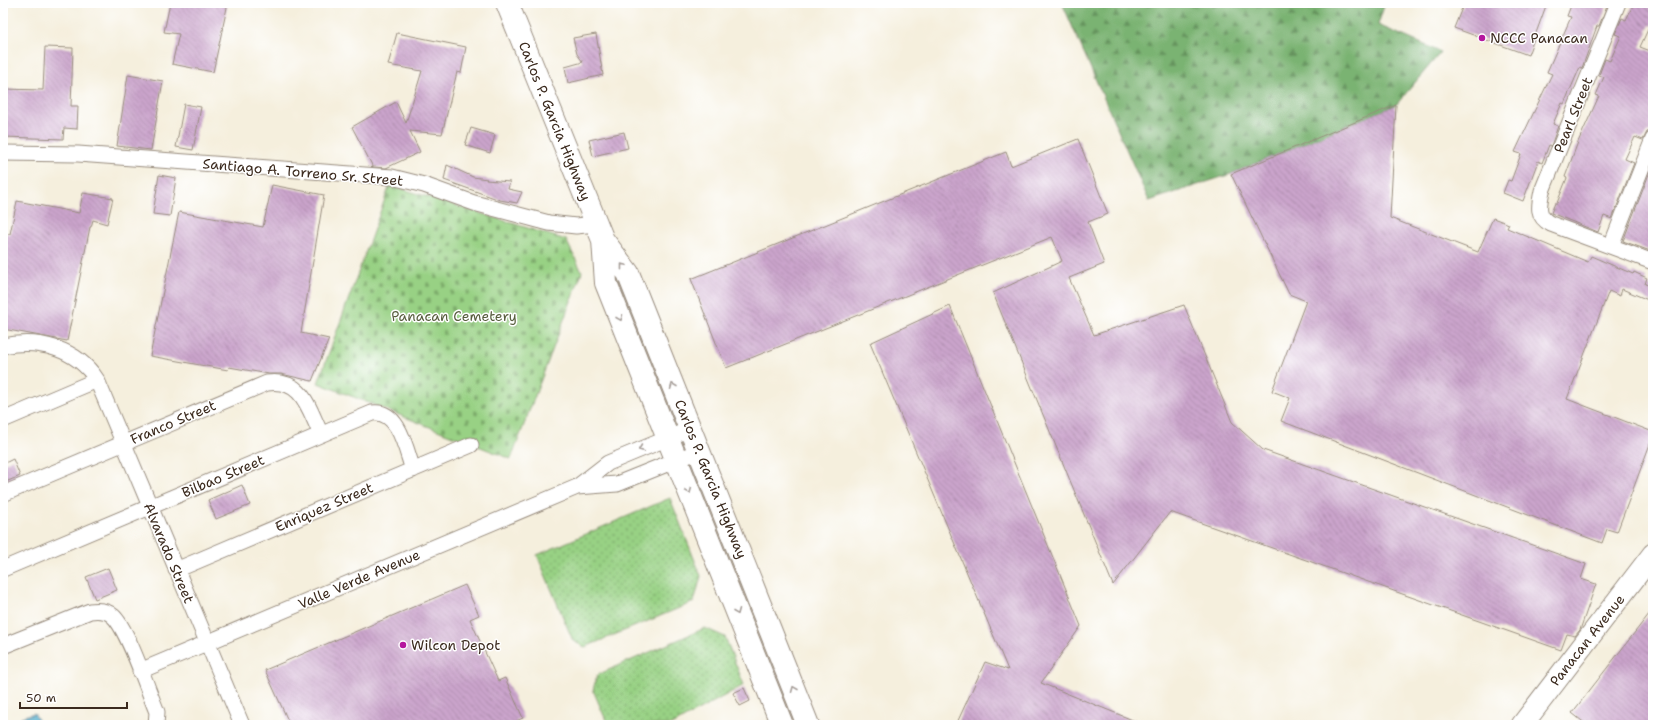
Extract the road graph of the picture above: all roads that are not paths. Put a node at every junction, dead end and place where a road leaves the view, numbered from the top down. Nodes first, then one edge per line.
1 (507, 3) edge
2 (1618, 3) edge
3 (1653, 139) edge
4 (3, 153) edge
5 (599, 232) junction
6 (1611, 246) junction
7 (1653, 262) edge
8 (3, 346) edge
9 (97, 380) junction
10 (3, 420) edge
11 (690, 429) junction
12 (321, 434) junction
13 (668, 437) junction
14 (123, 443) junction
15 (471, 445) dead end
16 (699, 451) junction
17 (625, 456) junction
18 (676, 459) junction
19 (413, 470) junction
20 (634, 477) junction
21 (577, 487) junction
22 (3, 494) edge
23 (150, 507) junction
24 (1653, 554) edge
25 (3, 569) edge
26 (176, 570) junction
27 (207, 643) junction
28 (3, 646) edge
29 (140, 671) junction
30 (156, 725) edge
31 (242, 725) edge
32 (782, 725) edge
33 (808, 725) edge
34 (1522, 725) edge

1 - 5 highway, Carlos P. Garcia Highway
2 - 6 street, Pearl Street
3 - 6 street
4 - 5 street, Santiago A. Torreno Sr. Street
11 -> 5 highway, Carlos P. Garcia Highway
5 -> 13 highway, Carlos P. Garcia Highway
6 - 7 street
8 - 9 street, Alvarado Street
9 - 10 street
9 - 14 street, Alvarado Street
11 - 13 street, Valle Verde Avenue
11 - 16 highway, Carlos P. Garcia Highway
12 - 14 street, Franco Street
12 - 19 street, Bilbao Street
12 - 23 street, Bilbao Street
13 -> 17 street, Valle Verde Avenue
13 - 18 highway, Carlos P. Garcia Highway
14 - 22 street, Franco Street
14 - 23 street, Alvarado Street
15 - 19 street, Enriquez Street
16 - 18 street, Valle Verde Avenue
33 -> 16 highway, Carlos P. Garcia Highway
17 - 20 street
17 - 21 street, Valle Verde Avenue
18 - 20 street, Valle Verde Avenue
18 -> 32 highway, Carlos P. Garcia Highway
19 - 26 street, Enriquez Street
20 - 21 street, Valle Verde Avenue
21 - 27 street, Valle Verde Avenue
23 - 25 street, Bilbao Street
23 - 26 street, Alvarado Street
24 - 34 street, Panacan Avenue
26 - 27 street, Alvarado Street
27 - 29 street, Valle Verde Avenue
27 - 31 street, Alvarado Street
28 - 29 street
29 - 30 street

